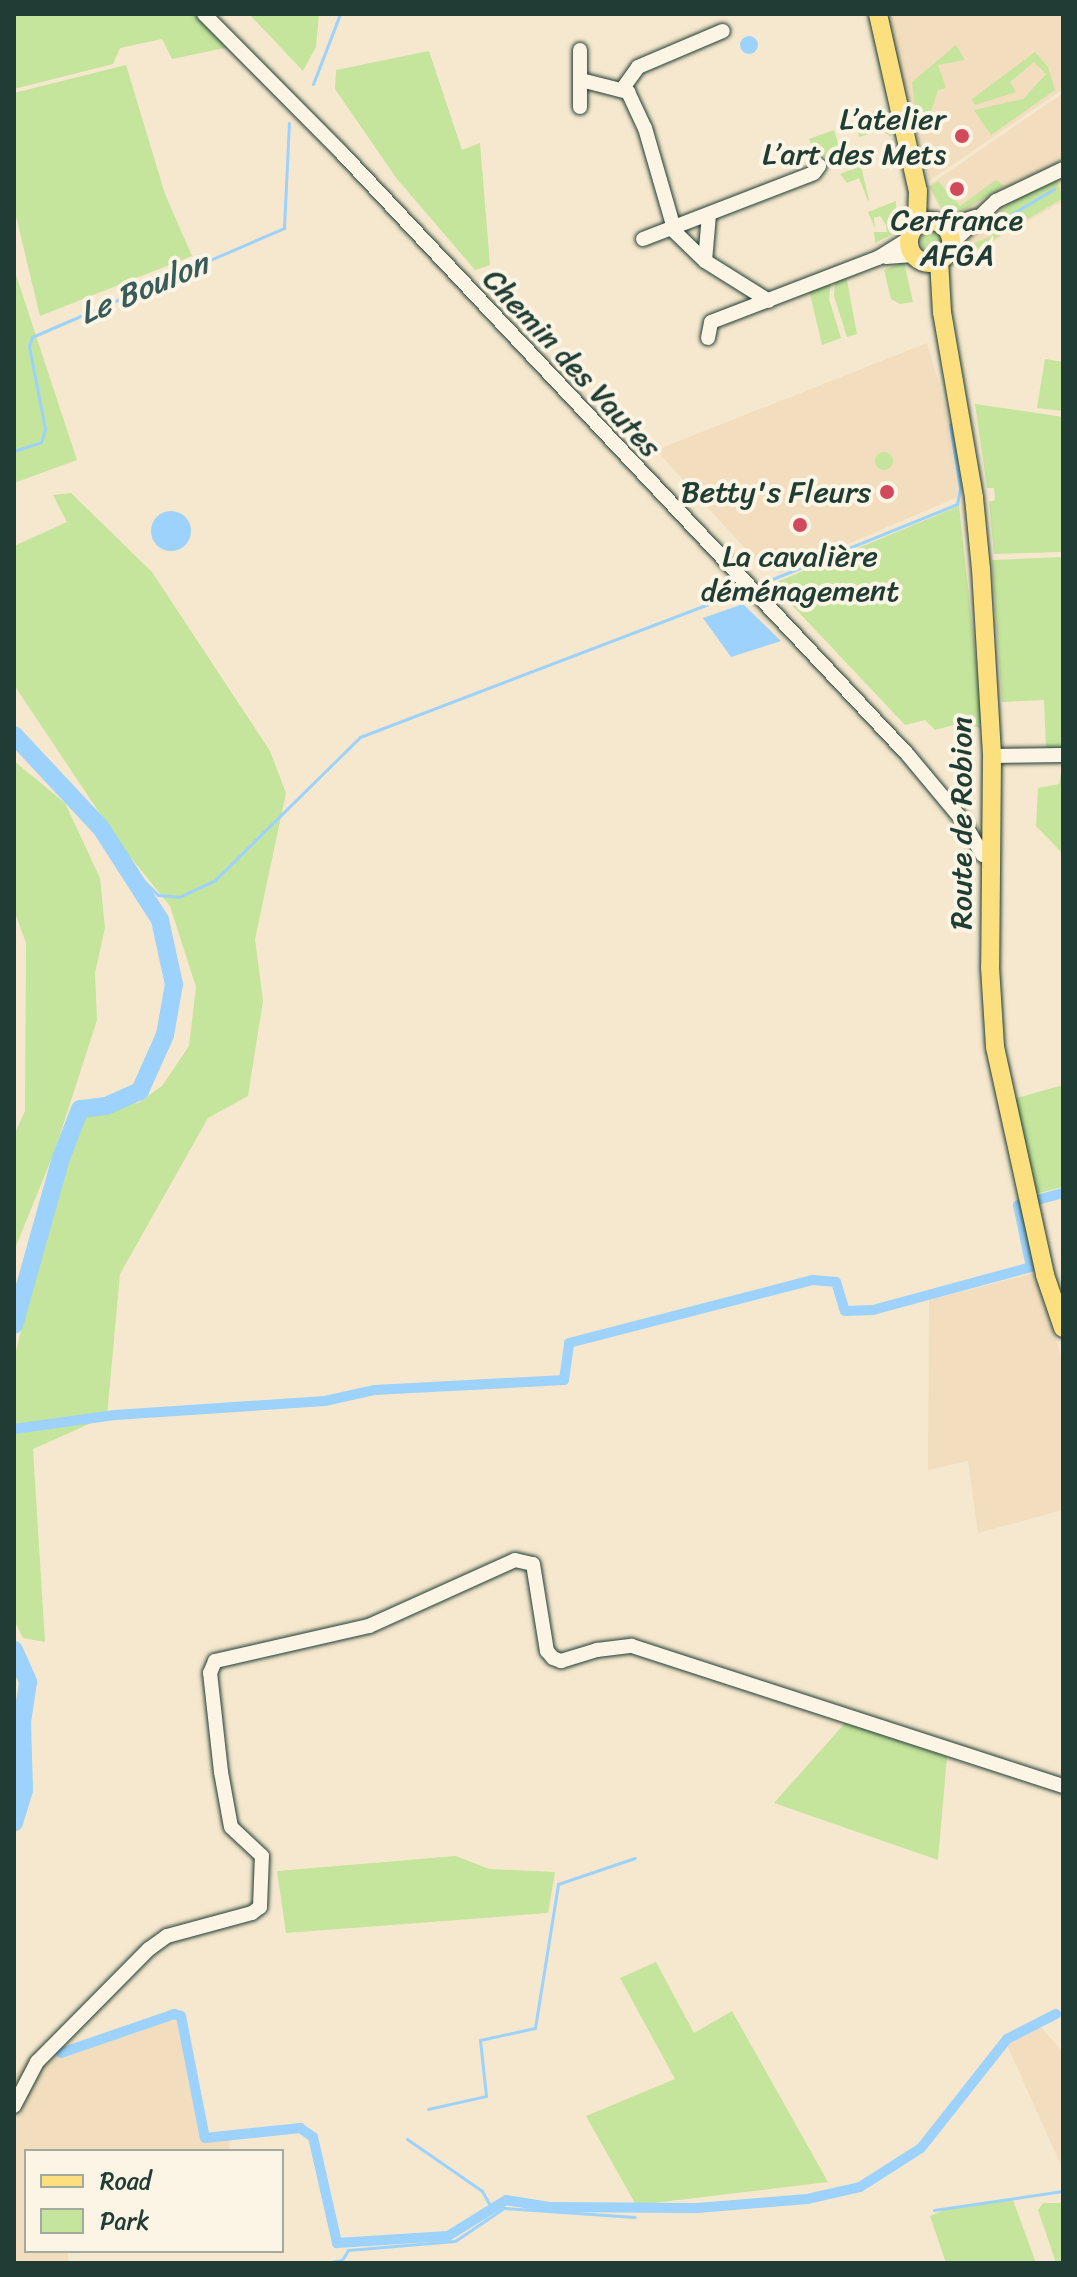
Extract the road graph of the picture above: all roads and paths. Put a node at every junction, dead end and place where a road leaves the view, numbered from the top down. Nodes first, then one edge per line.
1 (204, 14) edge
2 (878, 14) edge
3 (723, 31) dead end
4 (580, 50) dead end
5 (581, 80) junction
6 (623, 88) junction
7 (580, 107) dead end
8 (819, 166) dead end
9 (1063, 169) edge
10 (709, 214) junction
11 (674, 229) junction
12 (643, 239) dead end
13 (928, 242) junction
14 (705, 261) junction
15 (769, 301) junction
16 (708, 338) dead end
17 (1063, 755) edge
18 (992, 756) junction
19 (991, 859) junction
20 (1063, 1328) edge
21 (1063, 1786) edge
22 (14, 2106) edge

1 - 19 street, Chemin des Vautes
2 - 13 main road, Route de Robion
3 - 6 street
4 - 5 street
5 - 6 street
5 - 7 street
6 - 11 street
8 - 10 street
9 - 13 street
10 - 11 street
10 - 14 street
11 - 12 street
11 - 14 street
13 - 15 street
13 - 18 main road, Route de Robion
14 - 15 street
15 - 16 street
17 - 18 street
18 - 19 main road, Route de Robion
19 - 20 main road, Route de Robion
21 - 22 street

